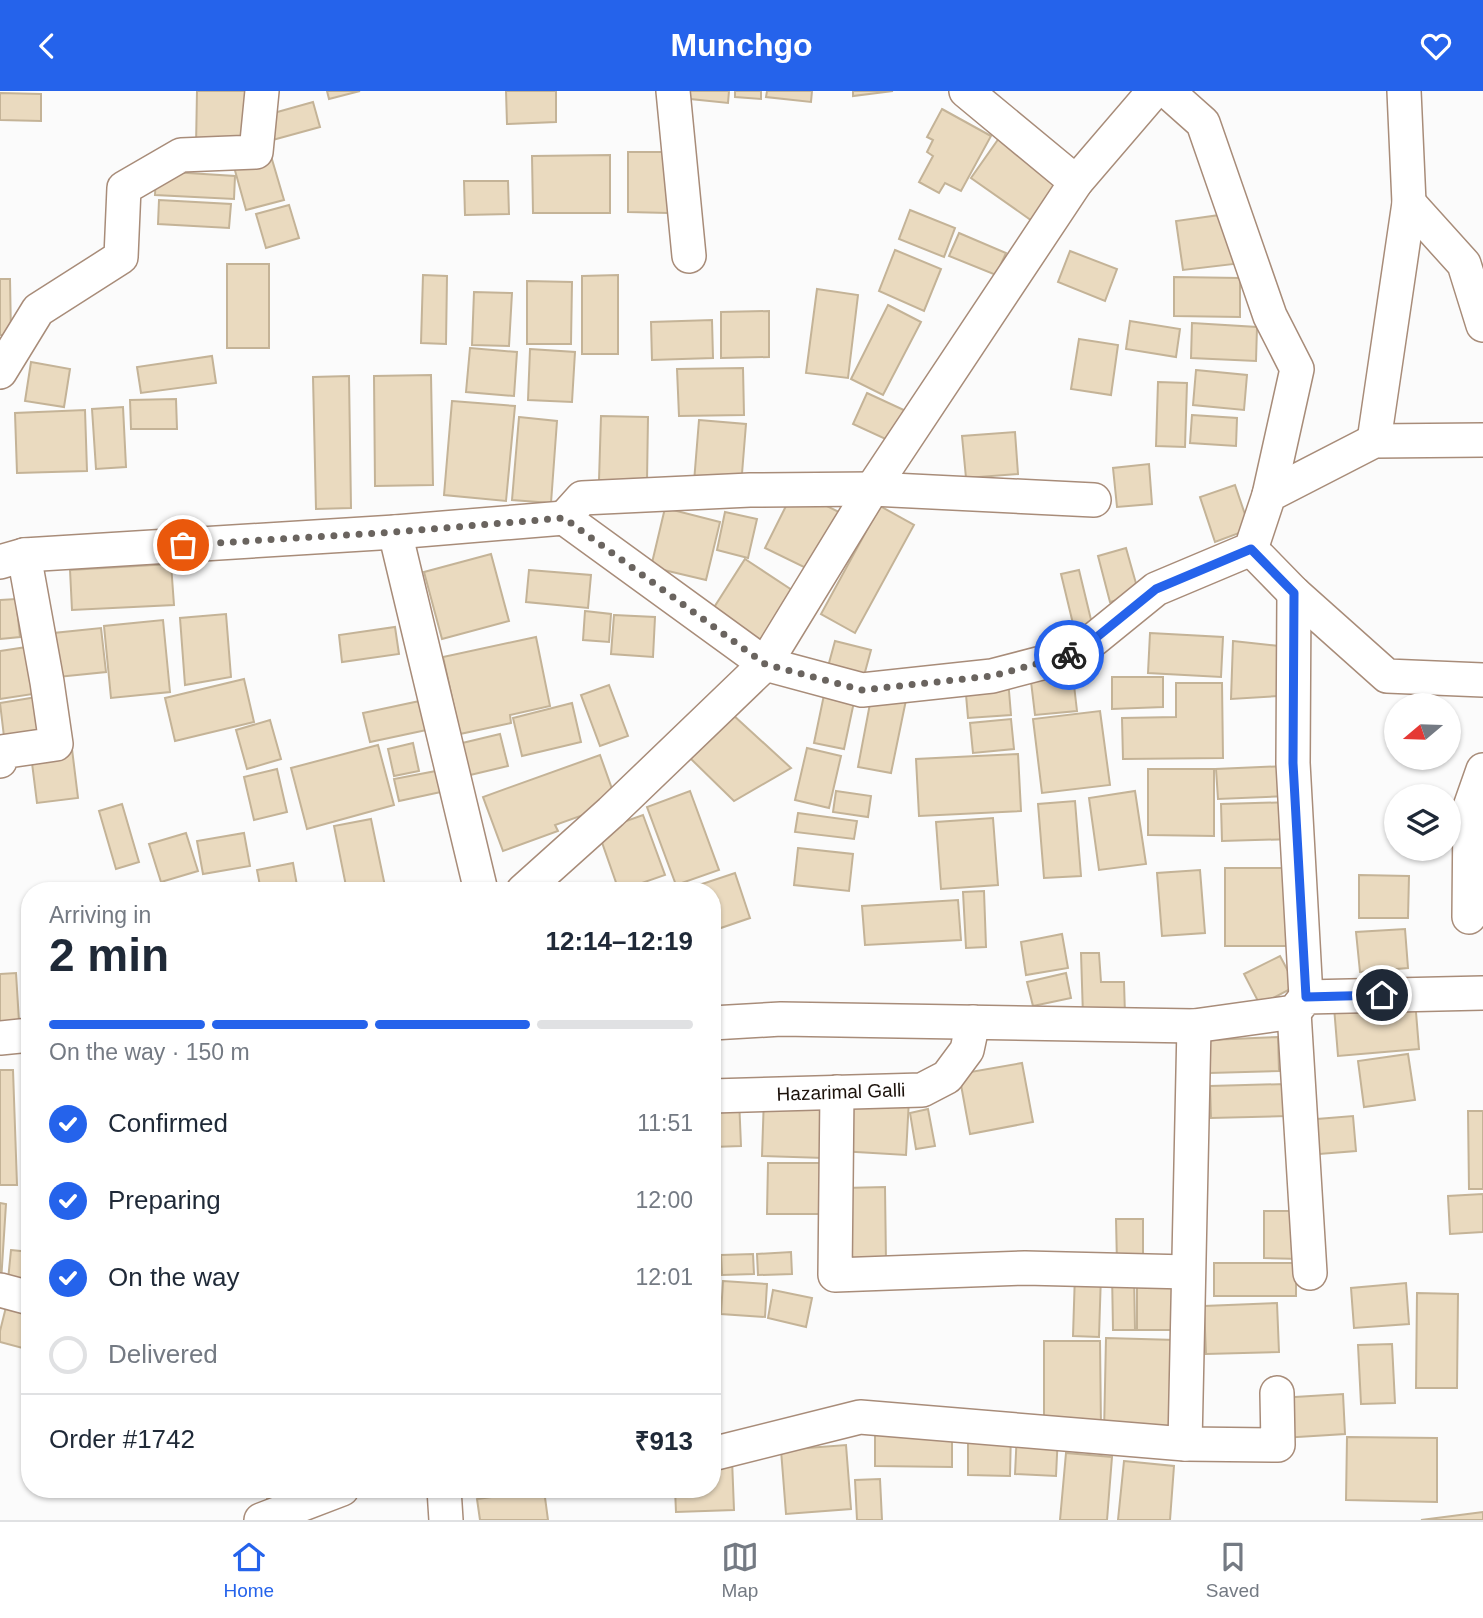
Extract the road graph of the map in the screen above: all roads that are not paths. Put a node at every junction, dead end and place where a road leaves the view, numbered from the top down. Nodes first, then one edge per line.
1 (262, 91) edge
2 (673, 91) edge
3 (966, 91) edge
4 (1154, 91) edge
5 (1167, 91) edge
6 (1404, 91) edge
7 (1076, 182) junction
8 (1409, 204) junction
9 (689, 256) dead end
10 (1483, 325) edge
11 (0, 372) edge
12 (1483, 440) edge
13 (1374, 442) junction
14 (872, 489) junction
15 (1269, 495) junction
16 (1094, 500) dead end
17 (564, 518) junction
18 (395, 532) junction
19 (1251, 549) junction
20 (12, 558) edge
21 (1294, 593) junction
22 (765, 664) junction
23 (1483, 680) edge
24 (0, 761) edge
25 (1483, 770) edge
26 (479, 882) edge
27 (533, 882) edge
28 (1469, 917) dead end
29 (1483, 993) edge
30 (1300, 1004) junction
31 (721, 1022) edge
32 (973, 1022) junction
33 (1194, 1026) junction
34 (21, 1036) edge
35 (0, 1038) edge
36 (837, 1092) junction
37 (721, 1096) edge
38 (1188, 1272) junction
39 (1310, 1273) dead end
40 (0, 1290) edge
41 (21, 1296) edge
42 (1277, 1393) dead end
43 (1185, 1444) junction
44 (721, 1452) edge
45 (320, 1498) edge
46 (445, 1498) edge
47 (271, 1518) edge
48 (446, 1520) edge

1 - 11 street
2 - 9 street
3 - 7 street
4 - 7 street
5 - 15 street
6 - 8 street
7 - 14 street
8 - 10 street
8 - 13 street
12 - 13 street
13 - 15 street
14 - 16 street
14 - 17 street
14 - 22 street
15 - 19 street
17 - 18 street
17 - 22 street
18 - 20 street
18 - 26 street
19 - 21 street
19 - 22 street
20 - 24 street
21 - 23 street
21 - 30 street
22 - 27 street
25 - 28 street
29 - 30 street
30 - 33 street
30 - 39 street
31 - 32 street
32 - 33 street
32 - 36 street, Hazarimal Galli
33 - 38 street
34 - 35 street
36 - 37 street, Hazarimal Galli
36 - 38 street
38 - 43 street
40 - 41 street
42 - 43 street
43 - 44 street
45 - 47 street
46 - 48 street

